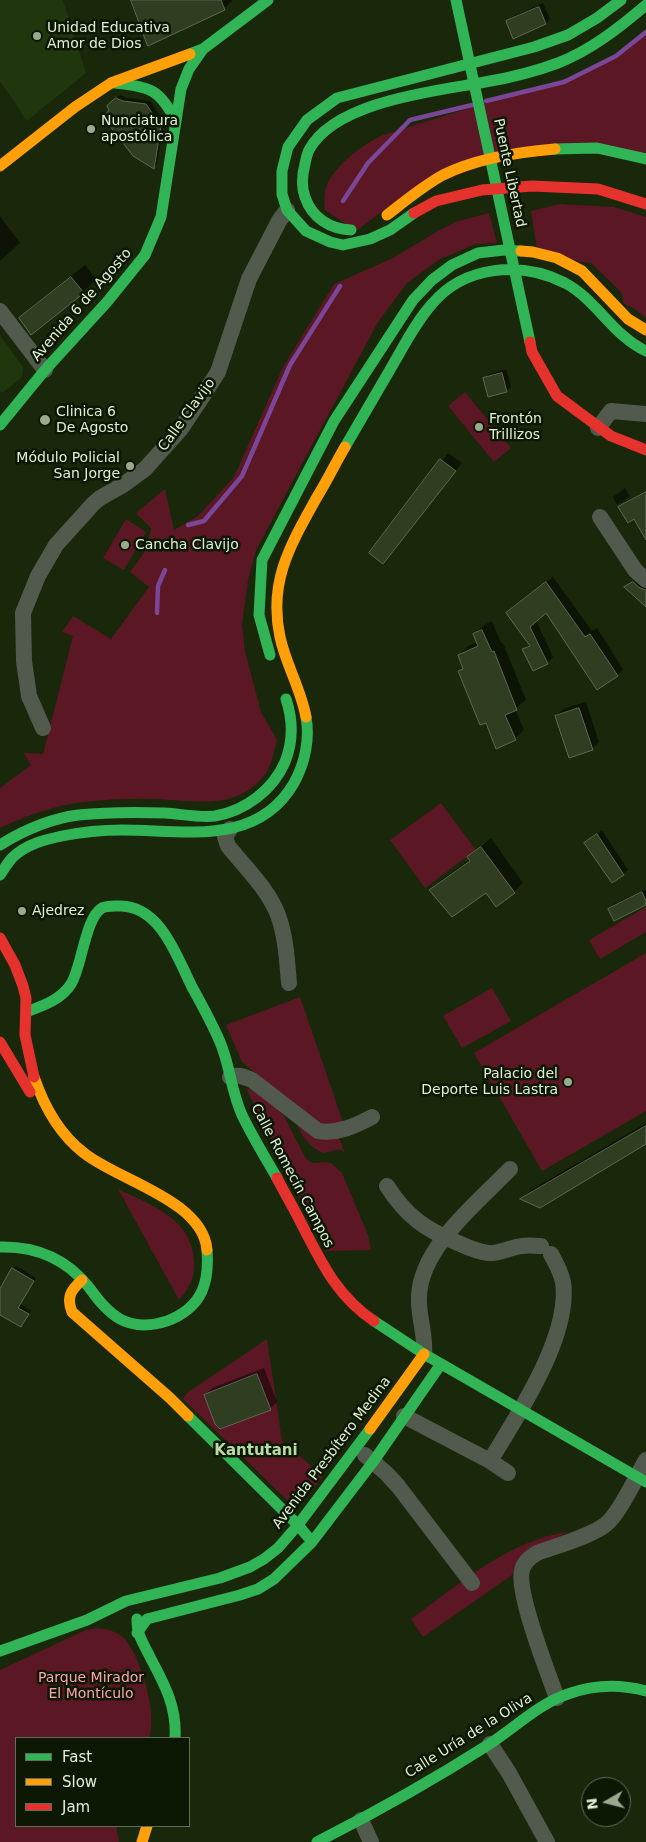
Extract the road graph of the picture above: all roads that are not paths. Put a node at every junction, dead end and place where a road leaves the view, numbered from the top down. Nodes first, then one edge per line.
1 (268, 0) edge
2 (456, 0) edge
3 (467, 0) edge
4 (621, 0) edge
5 (646, 5) edge
6 (203, 49) junction
7 (144, 70) junction
8 (162, 78) dead end
9 (111, 83) junction
10 (170, 93) dead end
11 (174, 116) junction
12 (646, 159) edge
13 (0, 166) edge
14 (305, 200) junction
15 (512, 204) dead end
16 (646, 204) edge
17 (287, 210) junction
18 (380, 219) dead end
19 (363, 226) dead end
20 (520, 243) dead end
21 (529, 282) dead end
22 (0, 310) edge
23 (646, 330) edge
24 (544, 350) dead end
25 (646, 351) edge
26 (540, 365) junction
27 (46, 370) junction
28 (646, 414) edge
29 (0, 426) edge
30 (598, 428) junction
31 (646, 450) edge
32 (600, 517) dead end
33 (646, 580) edge
34 (275, 666) dead end
35 (283, 691) dead end
36 (44, 728) dead end
37 (229, 821) junction
38 (0, 845) edge
39 (0, 875) edge
40 (0, 938) edge
41 (289, 984) dead end
42 (26, 1012) junction
43 (0, 1042) edge
44 (230, 1076) junction
45 (47, 1109) junction
46 (372, 1117) dead end
47 (510, 1170) dead end
48 (387, 1186) dead end
49 (444, 1237) junction
50 (0, 1247) edge
51 (82, 1280) junction
52 (424, 1354) junction
53 (441, 1364) junction
54 (521, 1410) junction
55 (404, 1416) junction
56 (357, 1448) junction
57 (646, 1460) edge
58 (373, 1462) junction
59 (490, 1462) junction
60 (508, 1473) dead end
61 (641, 1480) edge
62 (298, 1525) junction
63 (312, 1542) junction
64 (220, 1578) junction
65 (472, 1583) dead end
66 (148, 1596) junction
67 (225, 1599) junction
68 (87, 1620) junction
69 (114, 1621) dead end
70 (126, 1626) dead end
71 (137, 1633) junction
72 (0, 1651) edge
73 (646, 1691) edge
74 (557, 1698) junction
75 (175, 1737) edge
76 (490, 1744) junction
77 (361, 1820) junction
78 (147, 1827) edge
79 (142, 1842) edge
80 (317, 1842) edge
81 (371, 1842) edge
82 (547, 1842) edge

1 - 6 main road
2 - 26 main road, Puente Libertad
3 - 15 main road, Puente Libertad
4 - 17 main road
5 - 14 main road
6 - 7 main road
6 - 11 main road, Avenida 6 de Agosto
7 - 8 main road
7 - 9 main road
9 - 11 main road
9 - 13 main road
10 - 11 main road
11 - 27 main road, Avenida 6 de Agosto
12 - 18 main road
14 - 17 main road
14 - 19 main road
16 - 17 main road
17 - 36 street, Calle Clavijo
20 - 21 main road, Puente Libertad
22 - 27 street
23 - 34 main road
24 - 26 main road
25 - 37 main road
26 - 30 main road, Puente Libertad
27 - 29 main road, Avenida 6 de Agosto
28 - 30 street
30 - 31 main road, Puente Libertad
32 - 33 street
35 - 37 main road
37 - 38 main road
37 - 39 main road
37 - 41 street
40 - 42 main road
42 - 44 main road, Calle Romecín Campos
42 - 45 main road
43 - 45 main road
44 - 46 street
44 - 52 main road, Calle Romecín Campos
45 - 51 main road
47 - 49 street
48 - 49 street
49 - 52 street
49 - 54 street
50 - 51 main road
51 - 62 main road
52 - 53 main road, Calle Romecín Campos
52 - 56 main road, Avenida Presbítero Medina
53 - 54 main road, Calle Romecín Campos
53 - 55 main road
54 - 59 street
54 - 61 main road, Calle Romecín Campos
55 - 58 main road
55 - 59 street
56 - 58 street
56 - 62 main road, Avenida Presbítero Medina
57 - 61 street
58 - 63 main road
58 - 65 street
59 - 60 street
61 - 74 street
62 - 63 main road
62 - 64 main road, Avenida Presbítero Medina
63 - 67 main road
64 - 66 main road, Avenida Presbítero Medina
64 - 67 main road
66 - 68 main road, Avenida Presbítero Medina
66 - 71 main road
67 - 71 main road
68 - 69 main road
68 - 72 main road
70 - 71 main road
71 - 75 main road
73 - 74 main road, Calle Uría de la Oliva
74 - 76 main road, Calle Uría de la Oliva
76 - 77 main road, Calle Uría de la Oliva
76 - 82 street
77 - 80 main road, Calle Uría de la Oliva
77 - 81 street
78 - 79 main road

